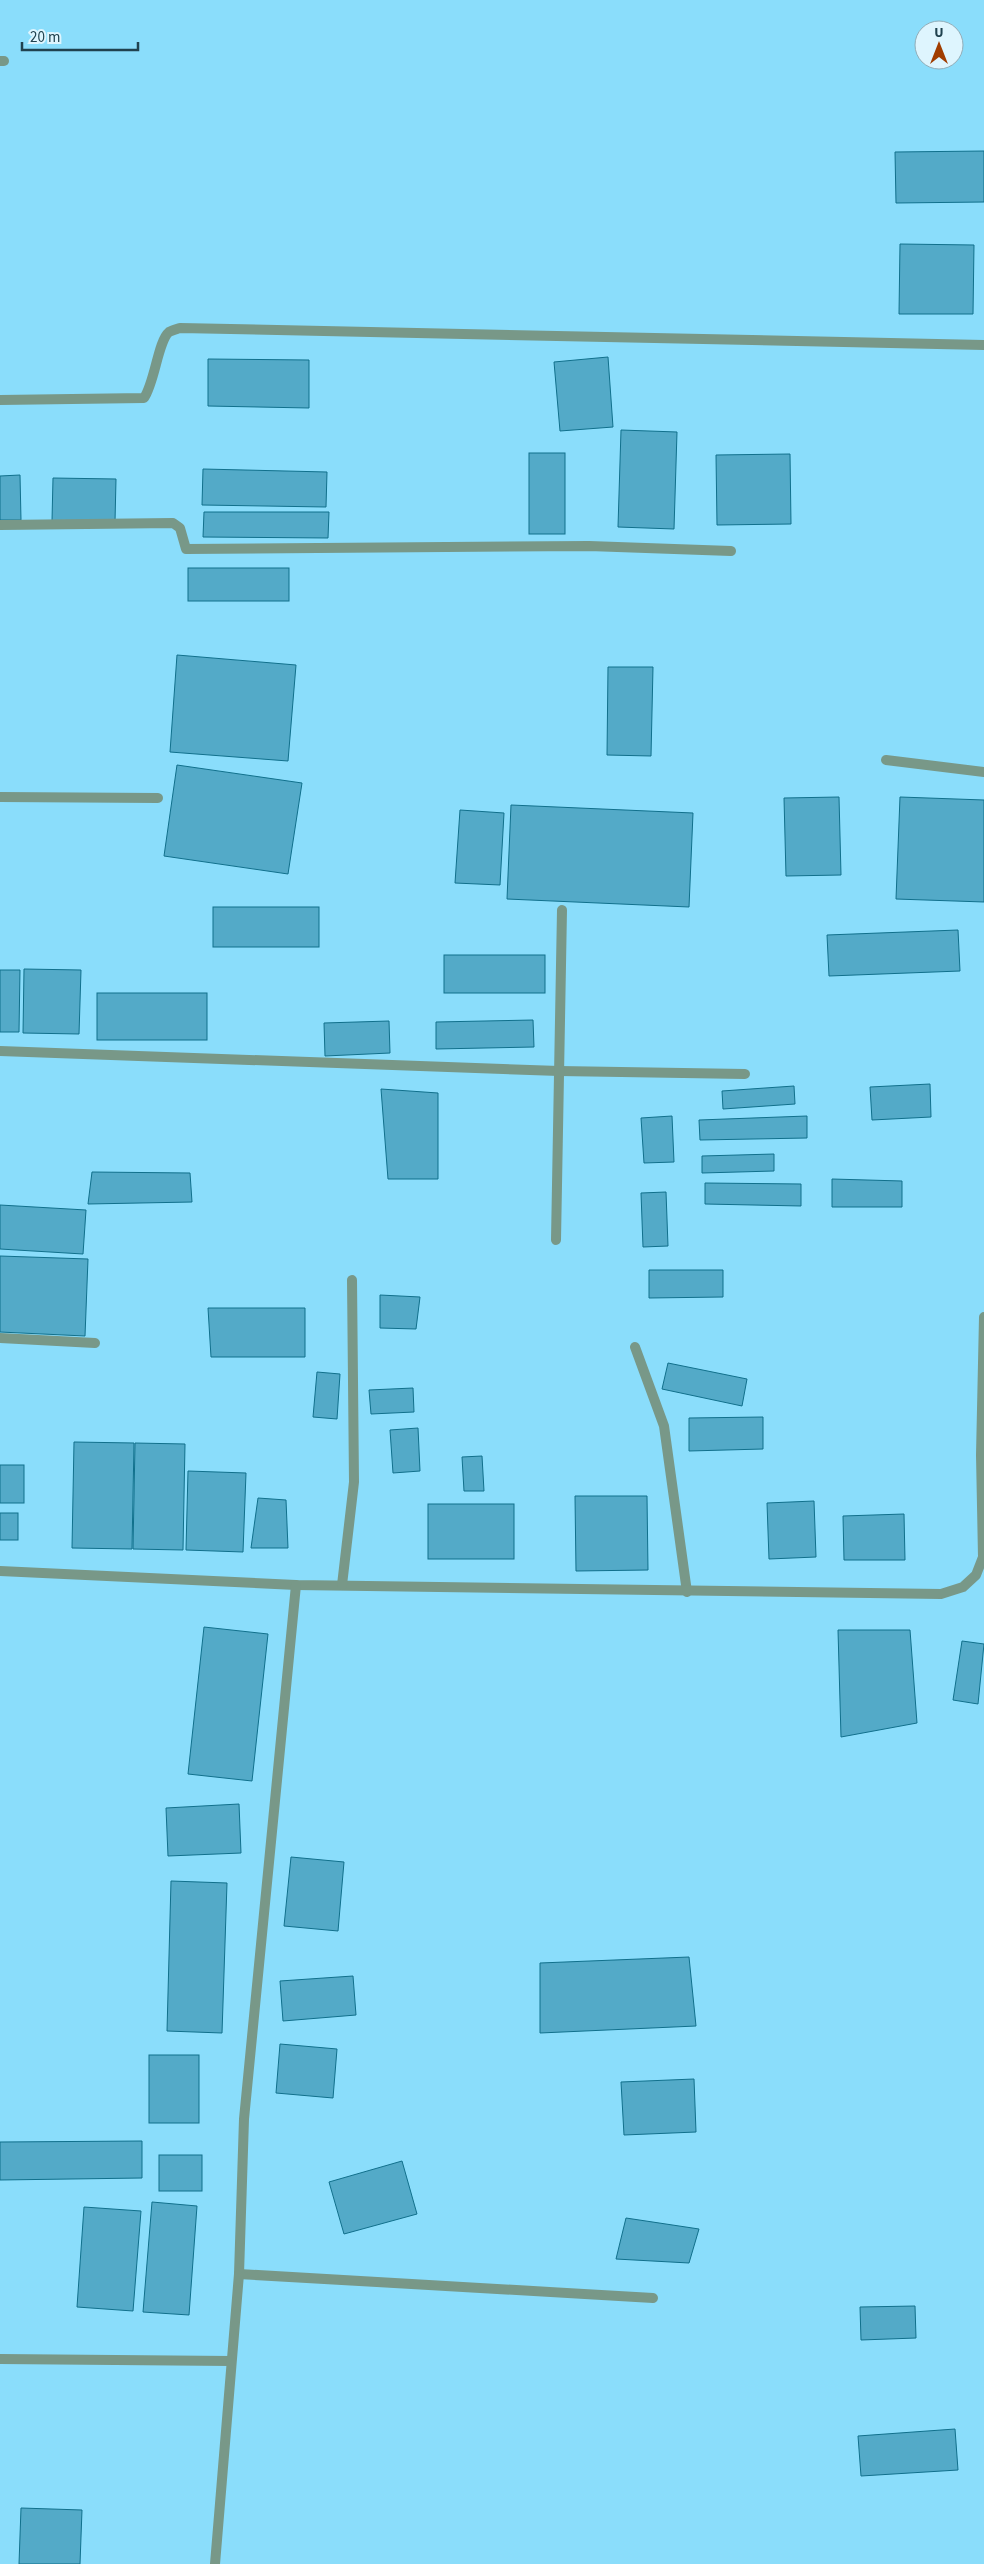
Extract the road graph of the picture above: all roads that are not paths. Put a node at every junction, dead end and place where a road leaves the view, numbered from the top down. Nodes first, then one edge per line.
1 (984, 345) edge
2 (0, 400) edge
3 (0, 525) edge
4 (731, 551) dead end
5 (886, 760) dead end
6 (984, 772) edge
7 (0, 797) edge
8 (158, 798) dead end
9 (562, 910) dead end
10 (0, 1051) edge
11 (559, 1071) junction
12 (745, 1074) dead end
13 (556, 1240) dead end
14 (352, 1280) dead end
15 (984, 1317) edge
16 (0, 1338) edge
17 (95, 1343) dead end
18 (635, 1347) dead end
19 (0, 1571) edge
20 (980, 1575) edge
21 (296, 1585) junction
22 (342, 1586) junction
23 (687, 1592) junction
24 (239, 2274) junction
25 (652, 2298) dead end
26 (0, 2360) edge
27 (232, 2361) junction
28 (215, 2564) edge

1 - 2 street
3 - 4 street
5 - 6 street
7 - 8 street
9 - 11 street
10 - 11 street
11 - 12 street
11 - 13 street
14 - 22 street
15 - 20 street
16 - 17 street
18 - 23 street
19 - 21 street
20 - 23 street
21 - 22 street
21 - 24 street
22 - 23 street
24 - 25 street
24 - 27 street
26 - 27 street
27 - 28 street

